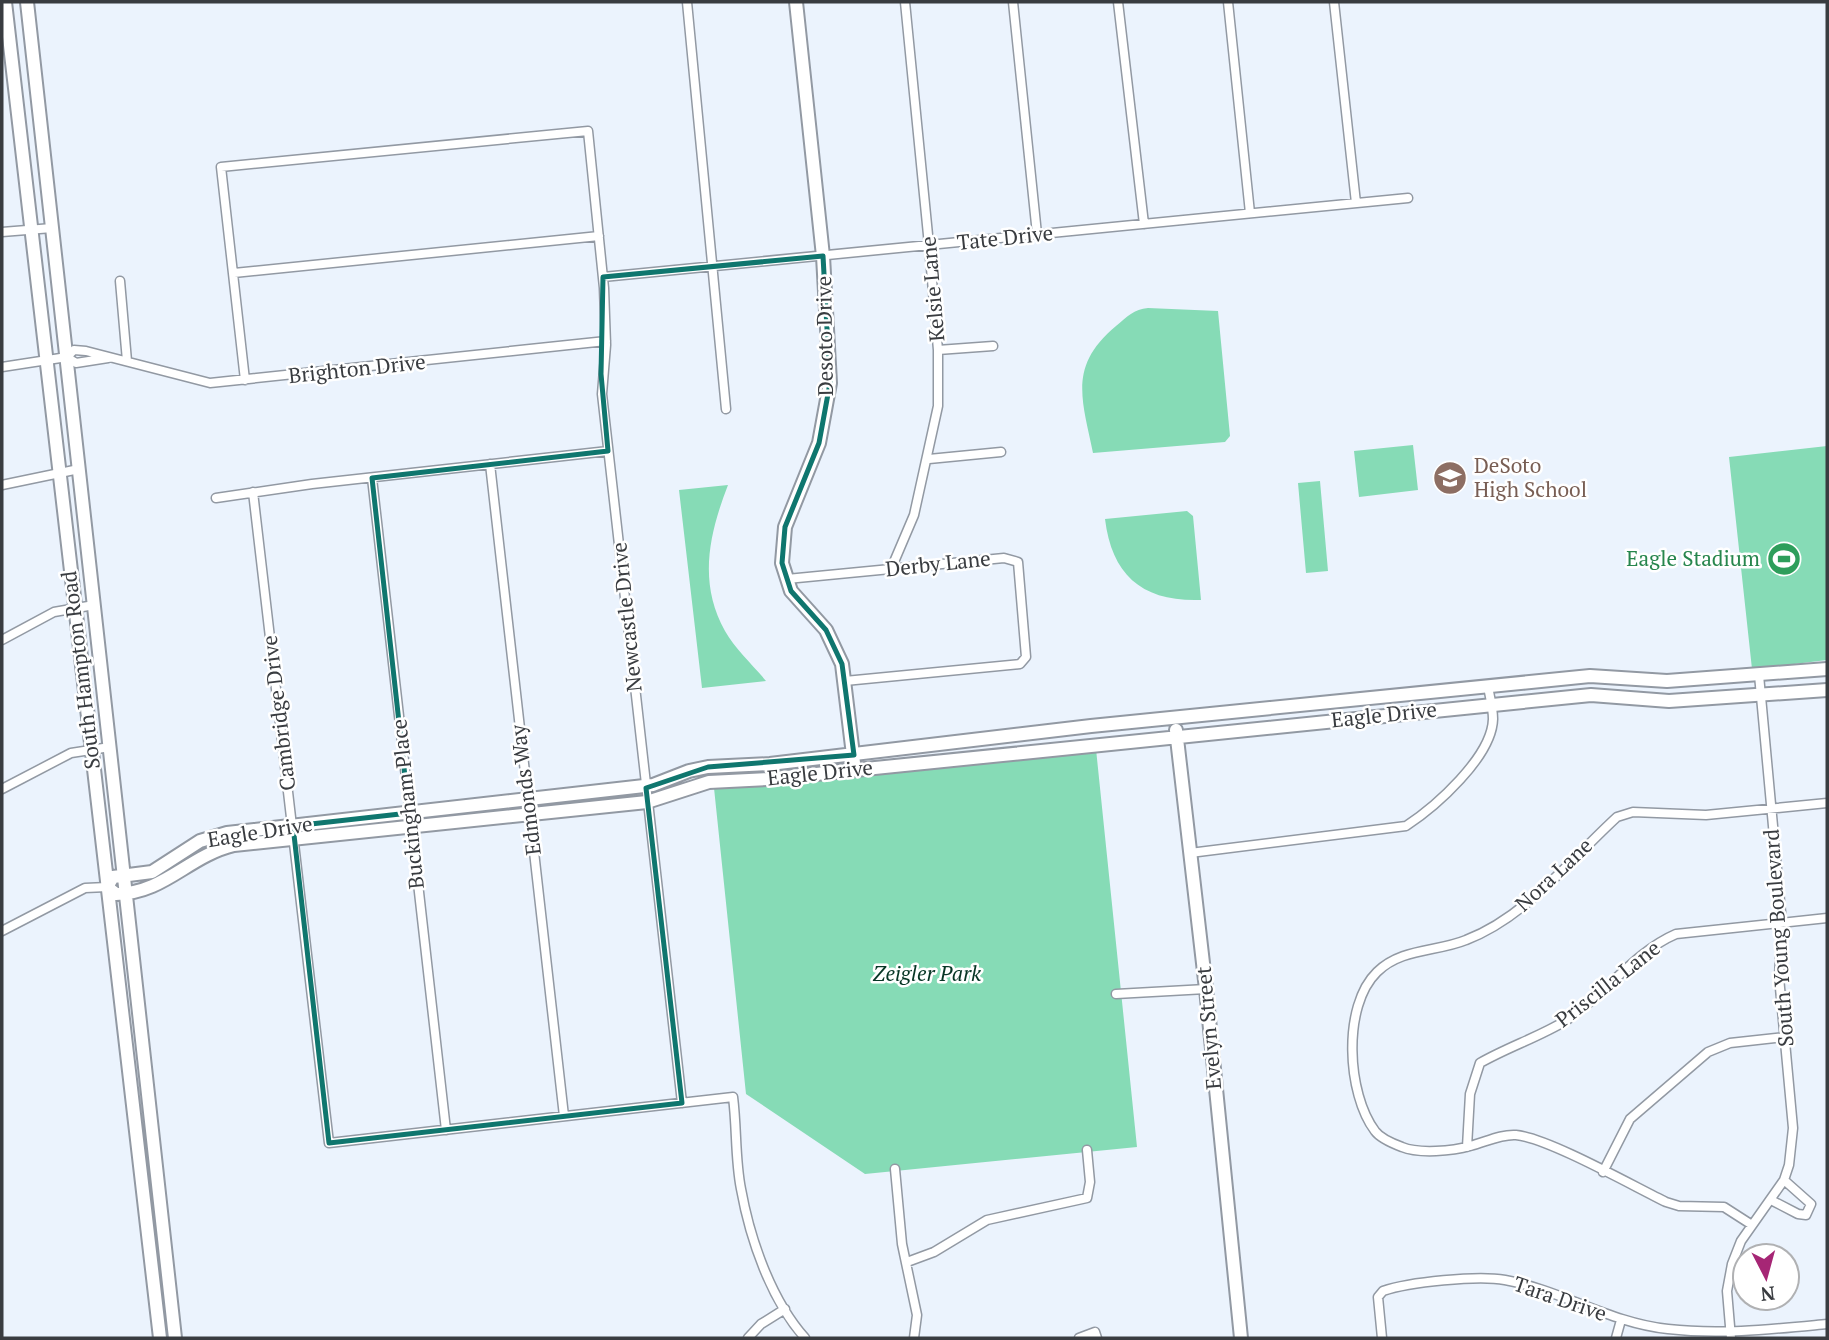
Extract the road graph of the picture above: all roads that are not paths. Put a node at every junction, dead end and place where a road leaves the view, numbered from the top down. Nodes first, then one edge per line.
1 (5, 2) edge
2 (27, 2) edge
3 (687, 2) edge
4 (796, 2) edge
5 (905, 2) edge
6 (1013, 2) edge
7 (1118, 2) edge
8 (1227, 2) edge
9 (1334, 2) edge
10 (1408, 198) dead end
11 (1356, 203) junction
12 (1250, 213) junction
13 (1144, 224) junction
14 (52, 228) junction
15 (31, 229) junction
16 (2, 232) edge
17 (1037, 234) junction
18 (599, 236) junction
19 (929, 245) junction
20 (823, 256) junction
21 (714, 266) junction
22 (234, 273) junction
23 (603, 277) junction
24 (120, 281) dead end
25 (606, 341) junction
26 (993, 346) dead end
27 (938, 349) junction
28 (67, 357) junction
29 (46, 359) junction
30 (127, 361) junction
31 (2, 367) edge
32 (245, 380) junction
33 (726, 409) dead end
34 (608, 451) junction
35 (1001, 452) dead end
36 (929, 459) junction
37 (490, 464) junction
38 (79, 469) junction
39 (58, 472) junction
40 (372, 478) junction
41 (2, 485) edge
42 (253, 492) junction
43 (216, 498) dead end
44 (891, 569) junction
45 (787, 579) junction
46 (94, 605) junction
47 (74, 609) junction
48 (2, 639) edge
49 (1827, 669) edge
50 (1759, 675) junction
51 (845, 681) junction
52 (1488, 687) junction
53 (1827, 690) edge
54 (1761, 695) junction
55 (1324, 704) junction
56 (1491, 705) junction
57 (1175, 718) junction
58 (1326, 721) junction
59 (1084, 727) junction
60 (1177, 736) junction
61 (970, 742) junction
62 (1086, 746) junction
63 (110, 747) junction
64 (90, 750) junction
65 (853, 755) junction
66 (891, 766) junction
67 (708, 767) junction
68 (855, 770) junction
69 (709, 782) junction
70 (646, 786) junction
71 (2, 789) edge
72 (526, 799) junction
73 (647, 802) junction
74 (1827, 803) edge
75 (1769, 809) junction
76 (409, 813) junction
77 (530, 815) junction
78 (293, 826) junction
79 (411, 828) junction
80 (295, 840) junction
81 (1190, 853) junction
82 (122, 877) junction
83 (107, 887) junction
84 (124, 894) junction
85 (1827, 918) edge
86 (1782, 923) junction
87 (2, 931) edge
88 (1206, 989) junction
89 (1116, 994) dead end
90 (1785, 1037) junction
91 (144, 1059) junction
92 (127, 1062) junction
93 (681, 1103) junction
94 (564, 1116) junction
95 (446, 1130) junction
96 (1467, 1147) junction
97 (1087, 1150) dead end
98 (895, 1169) dead end
99 (1603, 1172) junction
100 (1784, 1180) junction
101 (1771, 1200) junction
102 (1752, 1225) junction
103 (164, 1239) junction
104 (149, 1241) junction
105 (907, 1262) junction
106 (785, 1309) junction
107 (173, 1317) junction
108 (158, 1318) junction
109 (1620, 1320) junction
110 (1827, 1324) edge
111 (1096, 1335) edge
112 (1730, 1335) edge
113 (160, 1338) edge
114 (175, 1338) edge
115 (748, 1338) edge
116 (805, 1338) edge
117 (915, 1338) edge
118 (1079, 1338) edge
119 (1241, 1338) edge
120 (1382, 1338) edge
121 (1616, 1338) edge

1 - 15 street, South Hampton Road
2 - 14 street, South Hampton Road
3 - 21 street
4 - 20 street, Desoto Drive
5 - 19 street, Kelsie Lane
6 - 17 street
7 - 13 street
8 - 12 street
9 - 11 street
10 - 11 street, Tate Drive
11 - 12 street, Tate Drive
12 - 13 street, Tate Drive
13 - 17 street, Tate Drive
14 - 15 street
14 - 28 street, South Hampton Road
15 - 16 street
15 - 29 street, South Hampton Road
17 - 19 street, Tate Drive
18 - 22 street
18 - 22 street, Newcastle Drive
18 - 23 street, Newcastle Drive
19 - 20 street, Tate Drive
19 - 27 street, Kelsie Lane
20 - 21 street, Tate Drive
20 - 45 street, Desoto Drive
21 - 23 street, Tate Drive
21 - 33 street
22 - 32 street
23 - 25 street, Newcastle Drive
24 - 30 street
25 - 32 street, Brighton Drive
25 - 34 street, Newcastle Drive
26 - 27 street
27 - 36 street, Kelsie Lane
28 - 29 street
28 - 30 street, Brighton Drive
28 - 38 street, South Hampton Road
29 - 31 street
29 - 39 street, South Hampton Road
30 - 32 street, Brighton Drive
34 - 37 street
34 - 70 street, Newcastle Drive
35 - 36 street
36 - 44 street, Kelsie Lane
37 - 40 street
37 - 72 street, Edmonds Way
38 - 39 street
38 - 46 street, South Hampton Road
39 - 41 street
39 - 47 street, South Hampton Road
40 - 42 street
40 - 76 street, Buckingham Place
42 - 43 street
42 - 78 street, Cambridge Drive
44 - 45 street, Derby Lane
44 - 51 street, Derby Lane
45 - 51 street, Desoto Drive
46 - 47 street
46 - 63 street, South Hampton Road
47 - 48 street
47 - 64 street, South Hampton Road
49 - 50 street, Eagle Drive
50 - 52 street, Eagle Drive
50 - 54 street, South Young Boulevard
51 - 65 street, Desoto Drive
52 - 55 street, Eagle Drive
52 - 56 street
53 - 54 street, Eagle Drive
54 - 56 street, Eagle Drive
54 - 75 street, South Young Boulevard
55 - 57 street, Eagle Drive
55 - 58 street
56 - 58 street, Eagle Drive
56 - 81 street
57 - 59 street, Eagle Drive
57 - 60 street, Evelyn Street
58 - 60 street, Eagle Drive
59 - 61 street, Eagle Drive
59 - 62 street
60 - 62 street, Eagle Drive
60 - 81 street, Evelyn Street
61 - 65 street, Eagle Drive
61 - 66 street
62 - 66 street, Eagle Drive
63 - 64 street
63 - 82 street, South Hampton Road
64 - 71 street
64 - 83 street, South Hampton Road
65 - 67 street, Eagle Drive
65 - 68 street, Desoto Drive
66 - 68 street, Eagle Drive
67 - 69 street
67 - 70 street, Eagle Drive
68 - 69 street, Eagle Drive
69 - 73 street, Eagle Drive
70 - 72 street, Eagle Drive
70 - 73 street, Newcastle Drive
72 - 76 street, Eagle Drive
72 - 77 street, Edmonds Way
73 - 77 street, Eagle Drive
73 - 93 street, Newcastle Drive
74 - 75 street, Nora Lane
75 - 86 street, South Young Boulevard
75 - 96 street, Nora Lane
76 - 78 street, Eagle Drive
76 - 79 street, Buckingham Place
77 - 79 street, Eagle Drive
77 - 94 street, Edmonds Way
78 - 80 street, Cambridge Drive
78 - 82 street, Eagle Drive
79 - 80 street, Eagle Drive
79 - 95 street, Buckingham Place
80 - 84 street, Eagle Drive
80 - 95 street, Cambridge Drive
81 - 88 street, Evelyn Street
82 - 83 street, Eagle Drive
82 - 84 street, South Hampton Road
83 - 84 street
83 - 87 street
83 - 92 street, South Hampton Road
84 - 91 street, South Hampton Road
85 - 86 street, Priscilla Lane
86 - 90 street, South Young Boulevard
86 - 96 street, Priscilla Lane
88 - 89 street
88 - 119 street, Evelyn Street
90 - 99 street
90 - 100 street, South Young Boulevard
91 - 92 street
91 - 103 street, South Hampton Road
92 - 104 street, South Hampton Road
93 - 94 street
93 - 106 street
94 - 95 street
96 - 99 street, Nora Lane
97 - 105 street
98 - 105 street
99 - 102 street, Nora Lane
100 - 101 street, South Young Boulevard
100 - 101 street
101 - 102 street, South Young Boulevard
102 - 112 street, South Young Boulevard
103 - 104 street
103 - 107 street, South Hampton Road
104 - 108 street, South Hampton Road
105 - 117 street
106 - 115 street
106 - 116 street
107 - 108 street
107 - 114 street, South Hampton Road
108 - 113 street, South Hampton Road
109 - 112 street, Tara Drive
109 - 120 street, Tara Drive
109 - 121 street
110 - 112 street, Tara Drive
111 - 118 street

